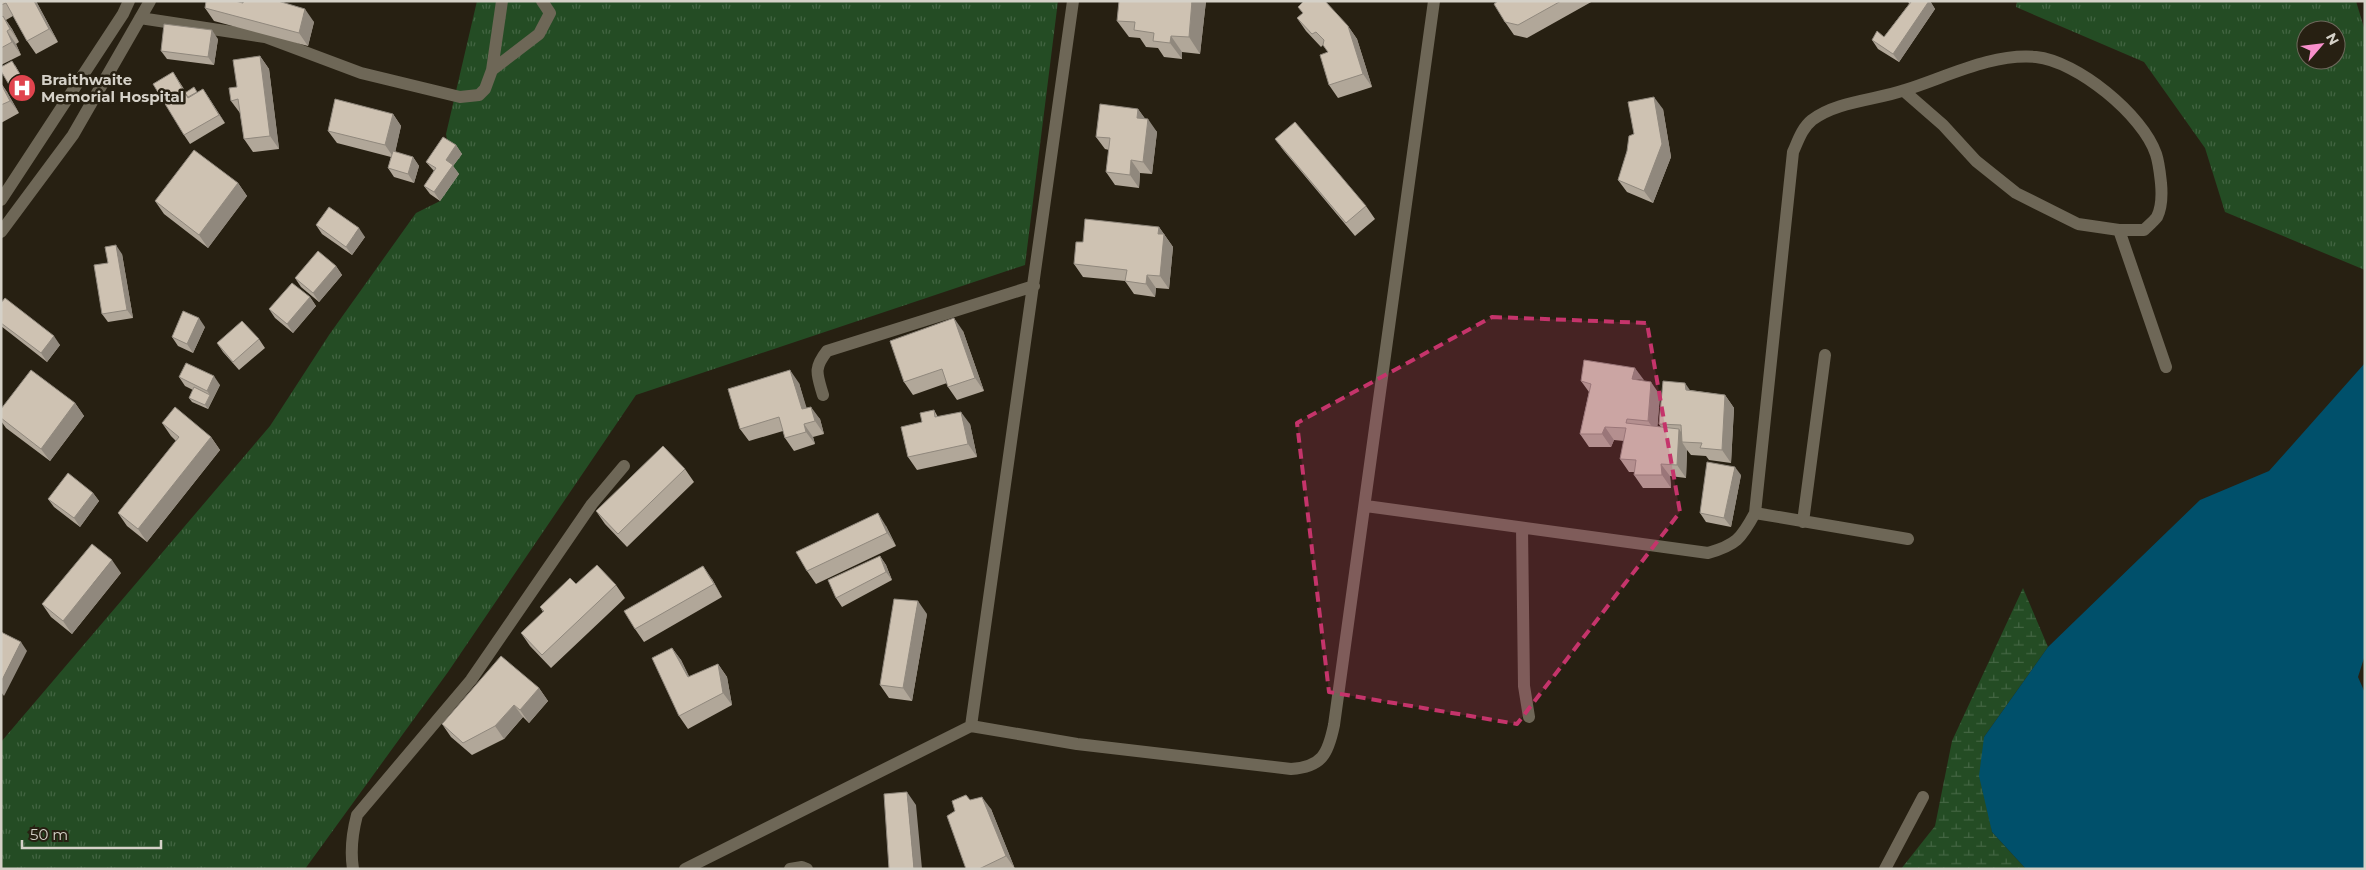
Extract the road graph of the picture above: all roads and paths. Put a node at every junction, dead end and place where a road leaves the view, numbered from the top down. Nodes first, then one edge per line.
1 (129, 1) edge
2 (150, 1) edge
3 (503, 1) edge
4 (542, 1) edge
5 (1073, 1) edge
6 (1434, 1) edge
7 (140, 18) junction
8 (492, 70) junction
9 (1904, 91) junction
10 (1, 200) edge
11 (2, 228) edge
12 (2119, 230) junction
13 (1034, 286) junction
14 (1825, 355) dead end
15 (2166, 367) dead end
16 (823, 395) dead end
17 (624, 466) dead end
18 (1366, 506) junction
19 (1754, 513) junction
20 (1803, 522) junction
21 (1522, 528) junction
22 (1908, 539) dead end
23 (1529, 717) dead end
24 (971, 726) junction
25 (1923, 797) dead end
26 (352, 869) edge
27 (685, 869) edge
28 (790, 869) edge
29 (807, 869) edge
30 (1885, 869) edge

1 - 10 street
2 - 7 street
3 - 8 street
4 - 8 street
5 - 13 street
6 - 18 street
7 - 8 street
7 - 11 street
9 - 12 street
9 - 12 street
9 - 19 street
12 - 15 street
13 - 16 street
13 - 24 street
14 - 20 street
17 - 26 street
18 - 21 street
18 - 24 street
19 - 20 street
19 - 21 street
20 - 22 street
21 - 23 street
24 - 27 street
25 - 30 street
28 - 29 street

